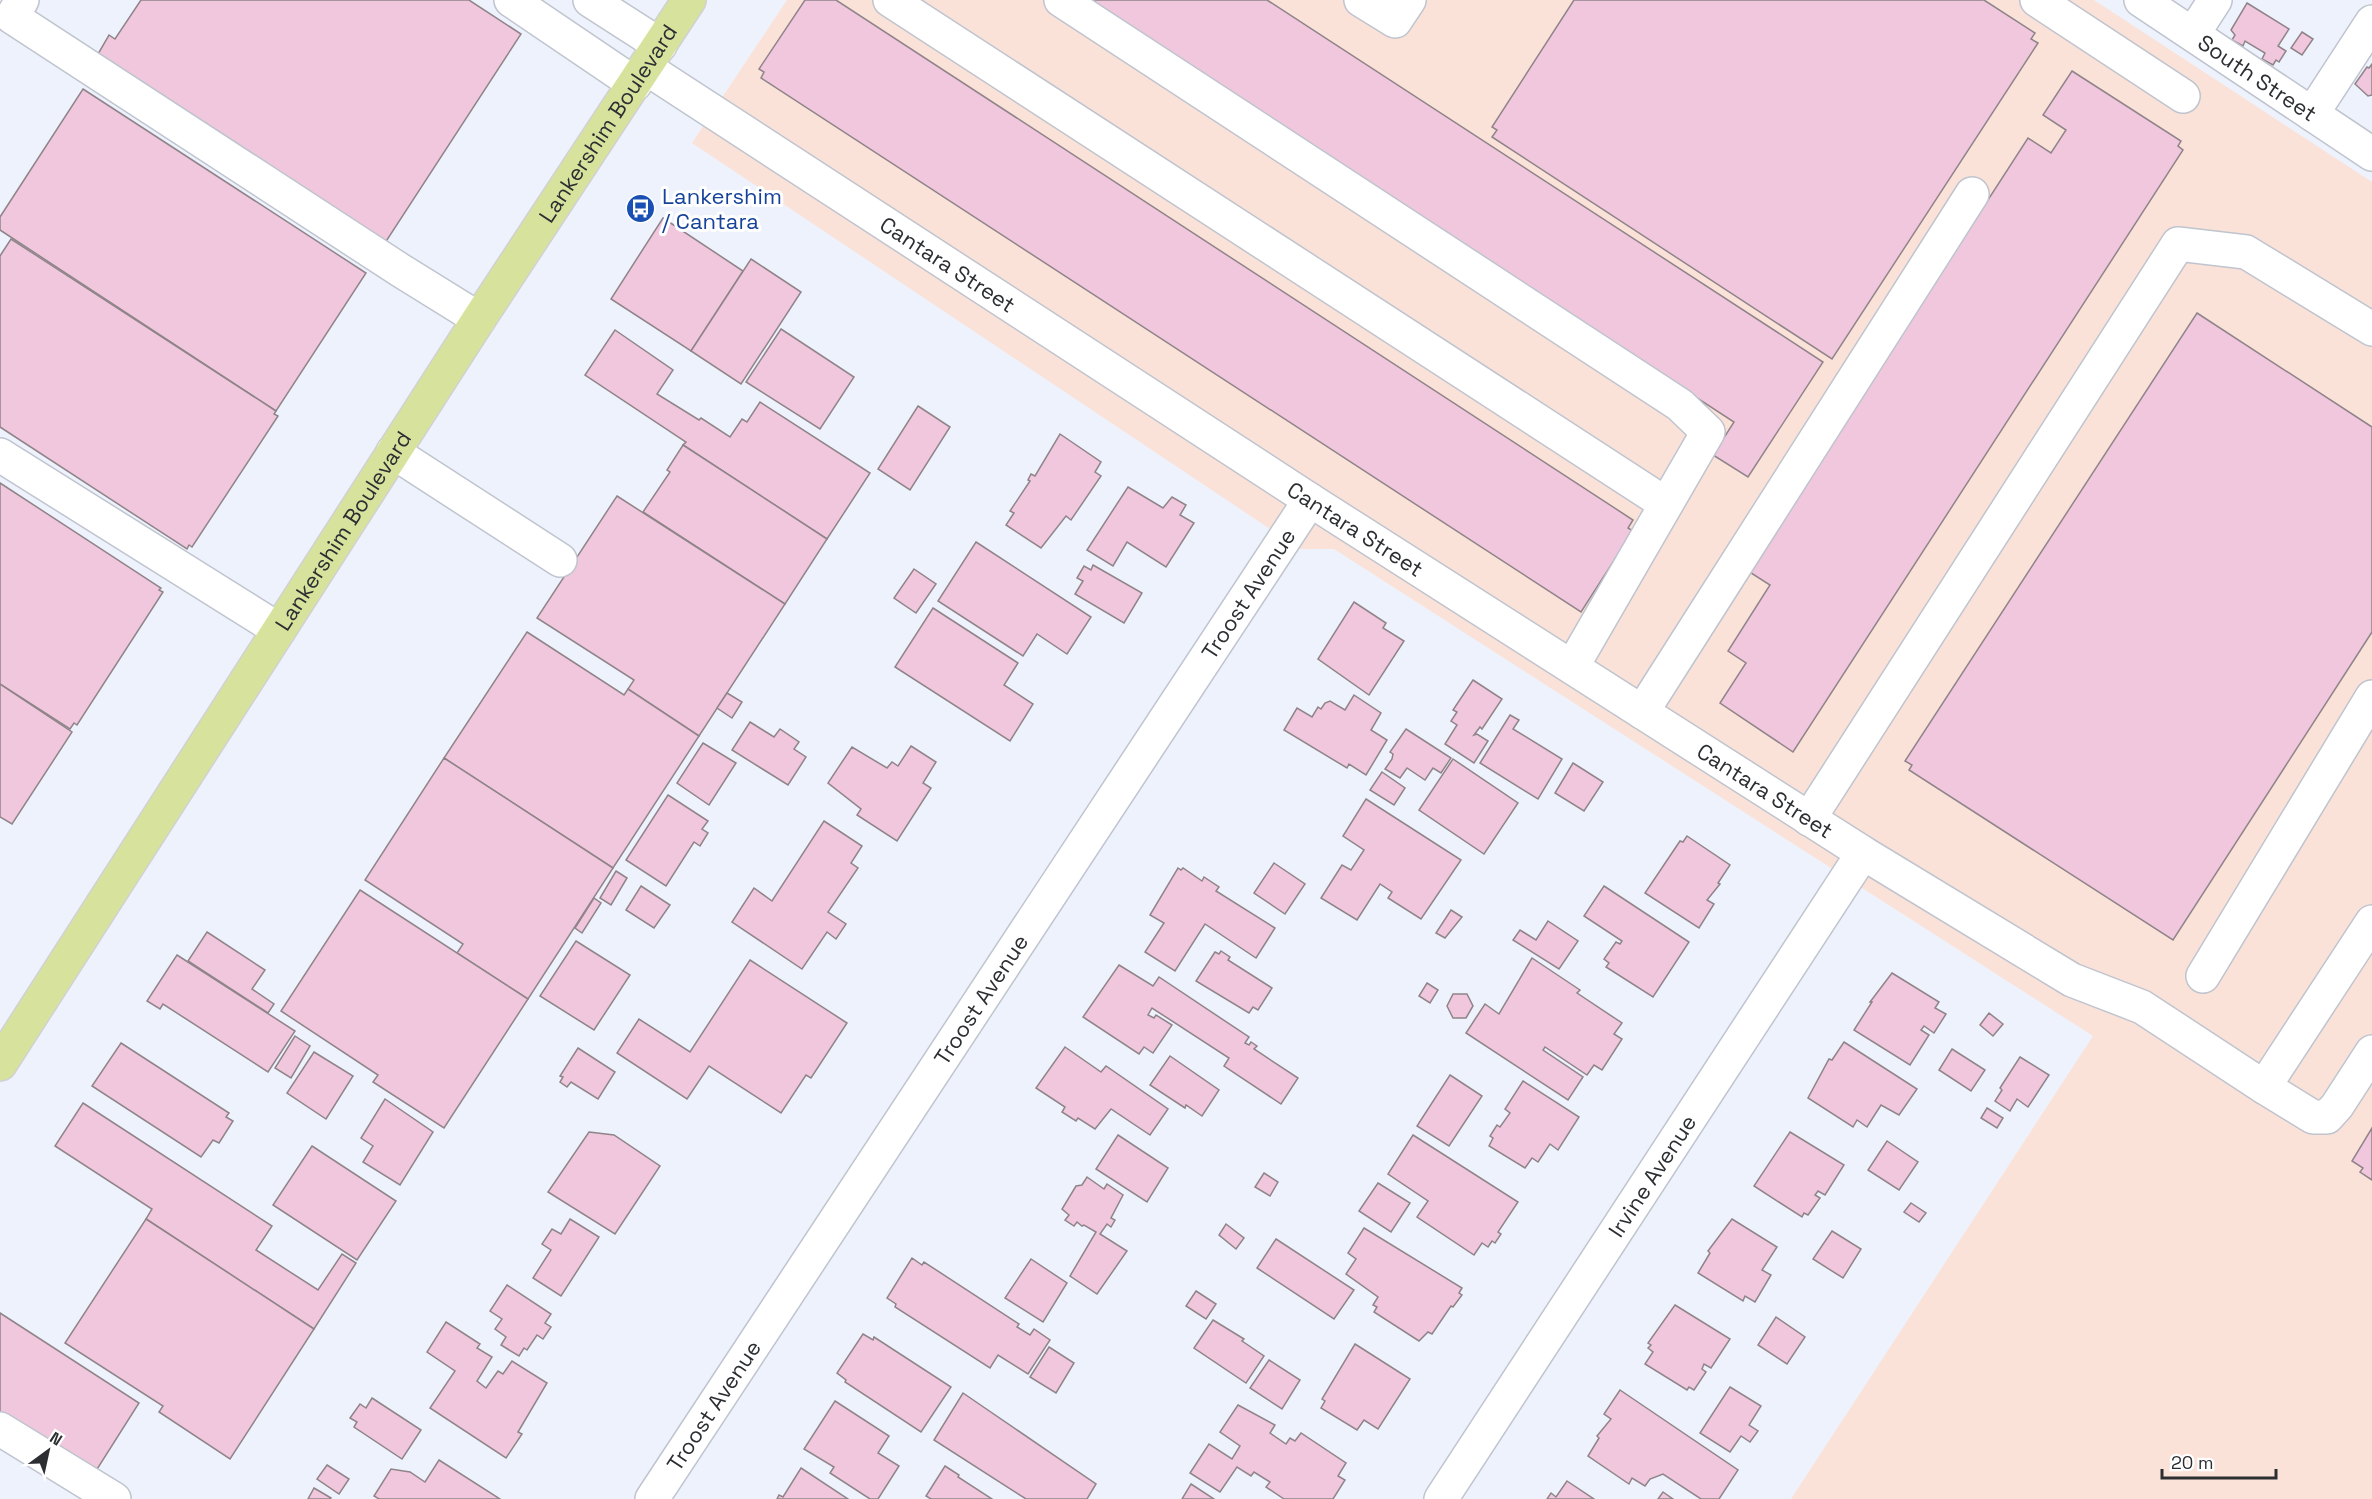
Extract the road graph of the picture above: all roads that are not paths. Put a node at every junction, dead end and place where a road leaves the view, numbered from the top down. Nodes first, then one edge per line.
1 (511, 0) edge
2 (590, 0) edge
3 (689, 0) edge
4 (890, 0) edge
5 (1061, 0) edge
6 (1361, 0) edge
7 (2037, 0) edge
8 (2141, 0) edge
9 (2215, 0) edge
10 (11, 9) edge
11 (1402, 11) edge
12 (2372, 22) edge
13 (2193, 34) junction
14 (647, 66) junction
15 (2183, 96) dead end
16 (2313, 114) junction
17 (2372, 154) edge
18 (1972, 194) dead end
19 (479, 319) junction
20 (2372, 329) edge
21 (393, 452) junction
22 (0, 455) edge
23 (1310, 500) junction
24 (1666, 504) junction
25 (560, 560) dead end
26 (279, 630) junction
27 (1572, 667) junction
28 (2372, 697) edge
29 (1642, 712) junction
30 (1809, 819) junction
31 (1863, 853) junction
32 (2372, 922) edge
33 (2204, 976) dead end
34 (2372, 1052) edge
35 (1, 1062) edge
36 (2264, 1087) junction
37 (0, 1430) edge
38 (114, 1499) edge
39 (652, 1499) edge
40 (1441, 1499) edge

1 - 14 street
2 - 14 street
3 - 14 main road, Lankershim Boulevard
4 - 24 street
5 - 24 street
6 - 11 street
7 - 15 street
8 - 13 street, South Street
9 - 13 street
10 - 19 street
12 - 16 street
13 - 16 street, South Street
14 - 19 main road, Lankershim Boulevard
14 - 23 street, Cantara Street
16 - 17 street, South Street
18 - 29 street
19 - 21 main road, Lankershim Boulevard
20 - 30 street
21 - 25 street
21 - 26 main road, Lankershim Boulevard
22 - 26 street
23 - 27 street, Cantara Street
23 - 39 street, Troost Avenue
24 - 27 street
26 - 35 main road, Lankershim Boulevard
27 - 29 street, Cantara Street
28 - 33 street
29 - 30 street, Cantara Street
30 - 31 street, Cantara Street
31 - 36 street, Cantara Street
31 - 40 street, Irvine Avenue
32 - 36 street
34 - 36 street, Cantara Street
37 - 38 street

